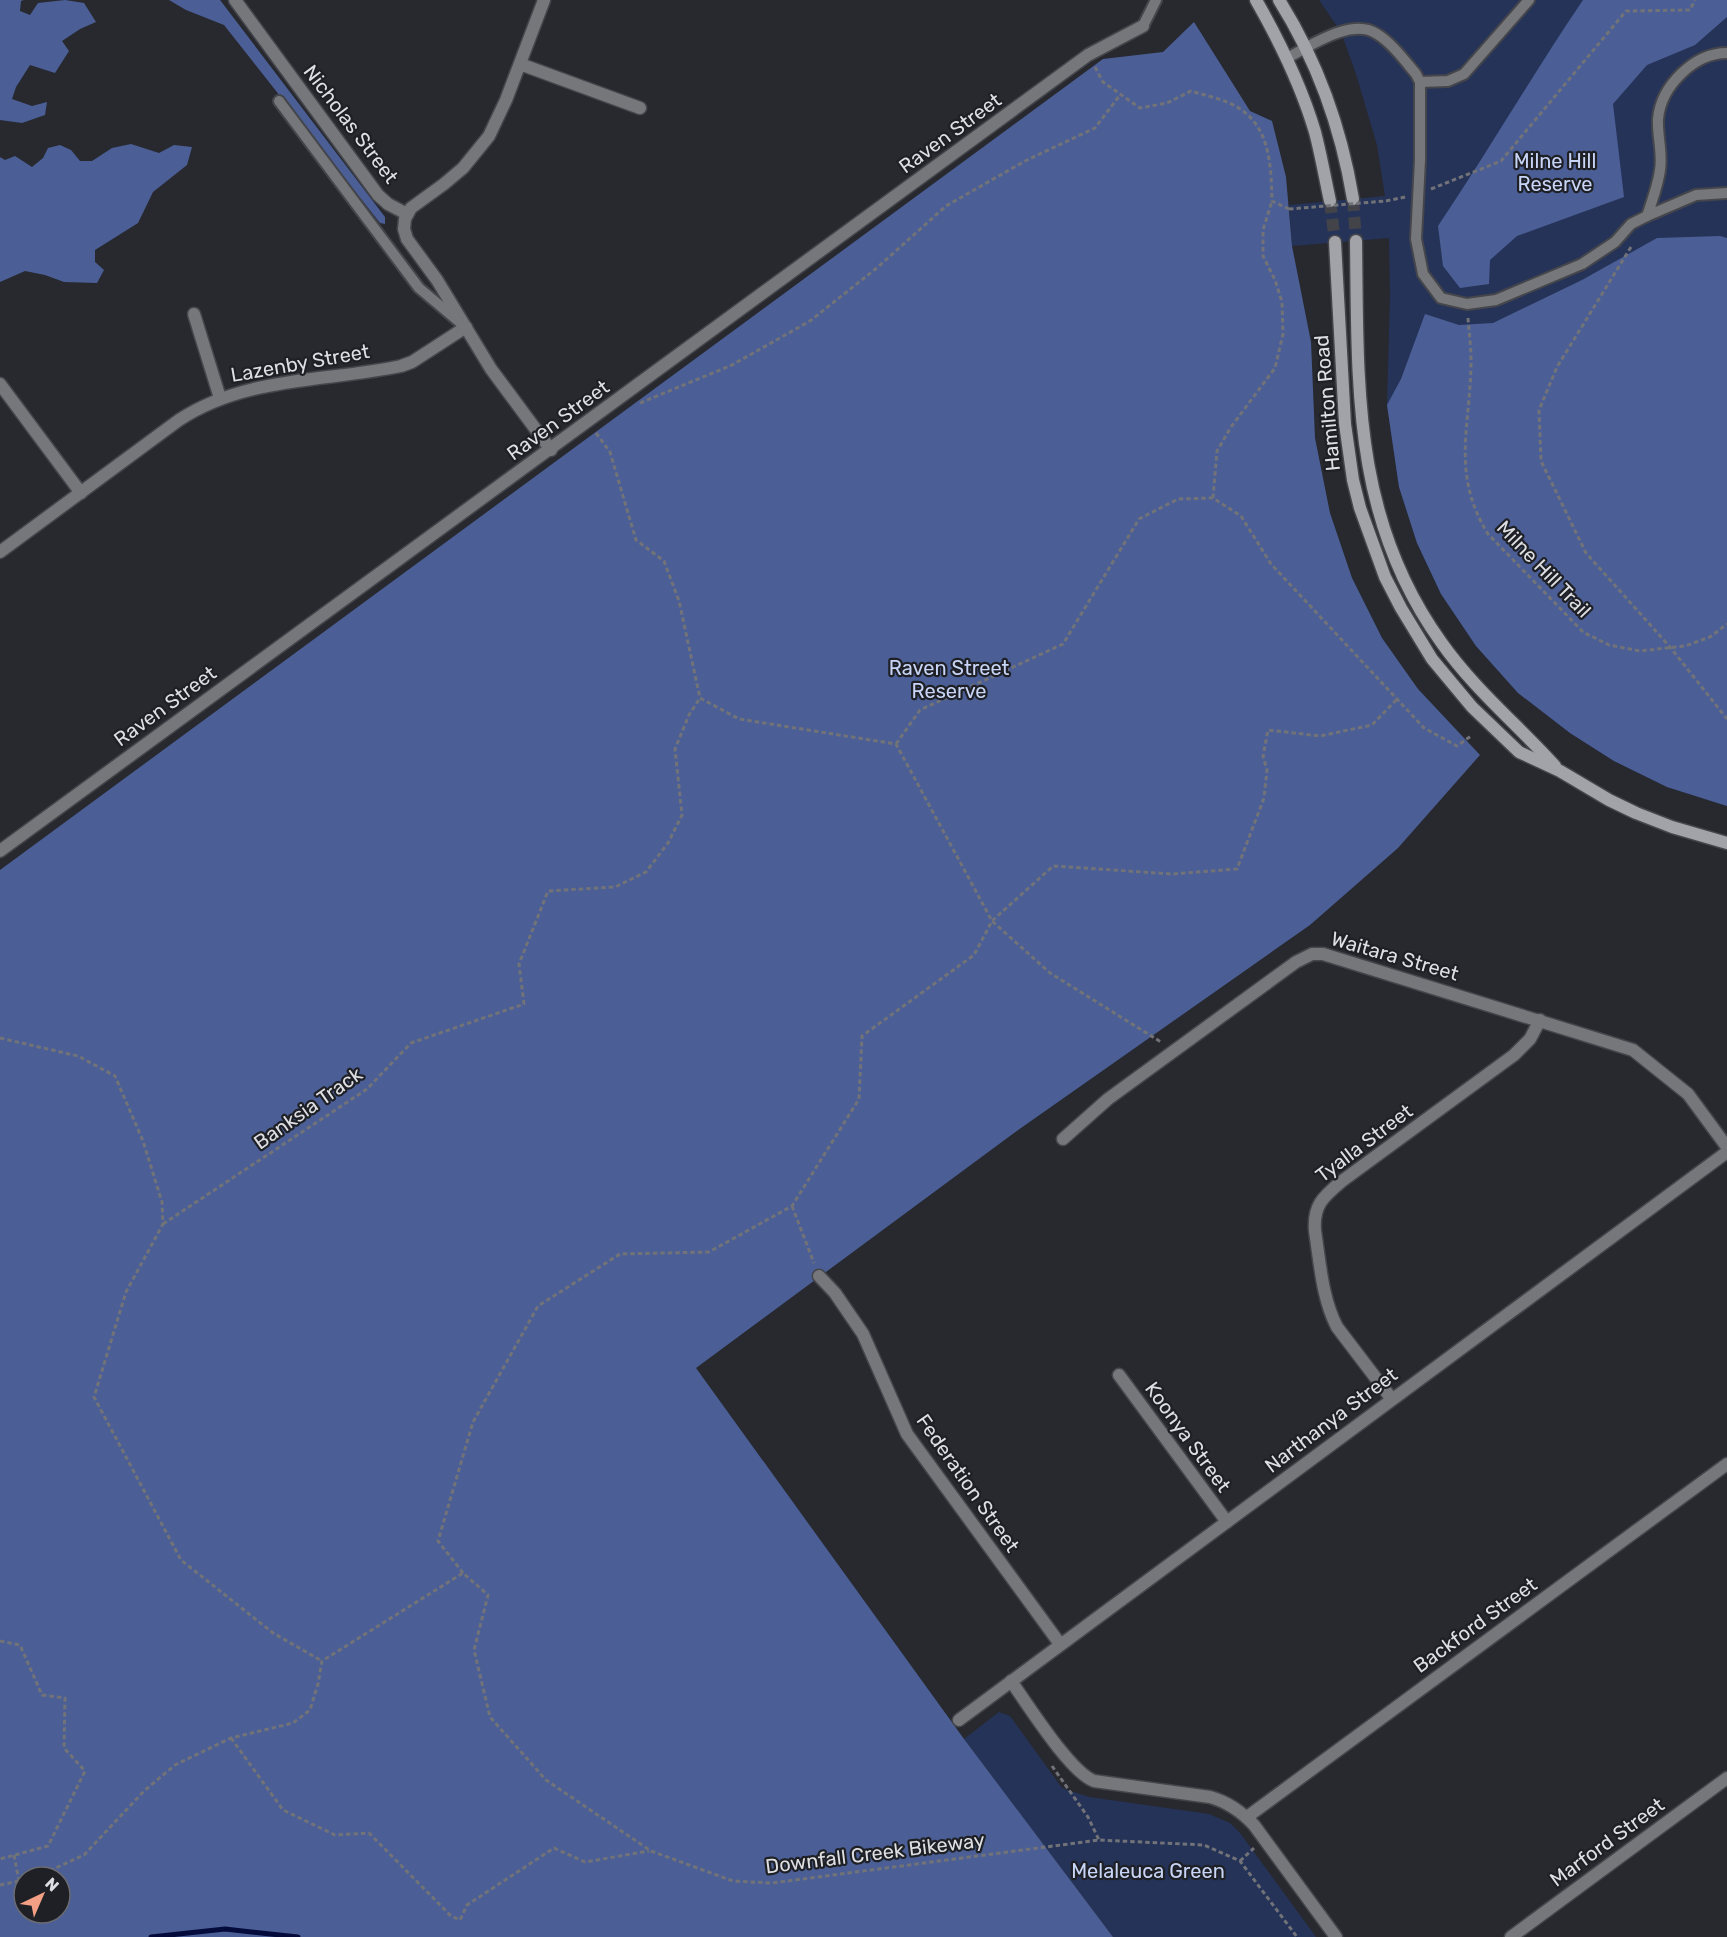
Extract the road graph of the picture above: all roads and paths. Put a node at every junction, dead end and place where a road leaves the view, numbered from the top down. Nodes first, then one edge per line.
1 (235, 0) edge
2 (544, 0) edge
3 (1156, 0) edge
4 (1256, 0) edge
5 (1279, 0) edge
6 (1529, 0) edge
7 (1695, 0) edge
8 (1143, 26) joint
9 (1307, 48) junction
10 (1727, 53) edge
11 (1088, 55) junction
12 (1287, 58) junction
13 (520, 64) junction
14 (1420, 82) junction
15 (1120, 95) junction
16 (279, 101) dead end
17 (640, 108) dead end
18 (1727, 193) edge
19 (1418, 194) junction
20 (1353, 199) tunnel mouth
21 (1272, 201) junction
22 (1330, 201) tunnel mouth
23 (1386, 201) dead end
24 (407, 214) junction
25 (1647, 216) junction
26 (1636, 239) dead end
27 (1356, 241) tunnel mouth
28 (1335, 242) tunnel mouth
29 (1467, 304) junction
30 (194, 314) dead end
31 (466, 327) junction
32 (0, 384) edge
33 (220, 398) junction
34 (639, 403) dead end
35 (604, 426) dead end
36 (592, 427) junction
37 (550, 450) junction
38 (81, 493) junction
39 (1213, 498) junction
40 (0, 552) edge
41 (1727, 624) edge
42 (1671, 647) junction
43 (700, 698) junction
44 (1397, 699) junction
45 (1727, 719) edge
46 (1470, 736) dead end
47 (896, 744) junction
48 (1560, 771) junction
49 (1727, 843) edge
50 (0, 851) edge
51 (992, 921) junction
52 (1540, 1020) junction
53 (0, 1038) edge
54 (1176, 1051) junction
55 (1063, 1139) dead end
56 (1727, 1147) edge
57 (1727, 1152) edge
58 (792, 1206) junction
59 (163, 1224) junction
60 (819, 1276) joint
61 (1119, 1375) dead end
62 (1392, 1398) junction
63 (1727, 1464) edge
64 (1227, 1522) junction
65 (463, 1573) junction
66 (0, 1641) edge
67 (1060, 1644) junction
68 (322, 1661) junction
69 (1011, 1681) junction
70 (959, 1720) dead end
71 (231, 1738) junction
72 (1050, 1762) dead end
73 (1727, 1779) edge
74 (1246, 1817) junction
75 (1099, 1840) junction
76 (651, 1851) junction
77 (14, 1855) junction
78 (0, 1859) edge
79 (17, 1865) edge
80 (62, 1865) edge
81 (1297, 1937) edge
82 (1336, 1937) edge
83 (1511, 1937) edge

1 - 24 street, Nicholas Street
2 - 13 street
3 - 8 lane
4 - 12 main road
5 - 9 main road
6 - 14 lane
7 - 19 path
8 - 11 street, Raven Street
9 - 12 lane
9 - 14 lane
9 - 20 main road
10 - 25 lane
11 - 15 path
11 - 36 street, Raven Street
12 - 22 main road
13 - 17 street
13 - 24 street
14 - 19 lane
15 - 21 path
15 - 34 path
16 - 31 lane
18 - 25 lane
19 - 29 lane
21 - 23 path, bridge
21 - 39 path
24 - 31 street
25 - 29 lane
26 - 42 path
27 - 48 main road, Hamilton Road
28 - 48 main road, Hamilton Road
29 - 42 path, Milne Hill Trail
30 - 33 street
31 - 33 street, Lazenby Street
31 - 37 street
32 - 38 street
33 - 38 street, Lazenby Street
35 - 36 path
36 - 37 street, Raven Street
36 - 43 path
37 - 50 street, Raven Street
38 - 40 street, Lazenby Street
39 - 44 path
39 - 47 path
41 - 42 path, Milne Hill Trail
42 - 45 path
43 - 47 path
43 - 59 path, Banksia Track
44 - 46 path
44 - 51 path
47 - 51 path
48 - 49 main road, Hamilton Road
51 - 54 path
51 - 58 path
52 - 54 street, Waitara Street
52 - 56 street, Waitara Street
52 - 62 street, Tyalla Street
53 - 59 path
54 - 55 street, Waitara Street
57 - 62 street, Narthanya Street
58 - 60 path
58 - 65 path
59 - 68 path
60 - 67 street, Federation Street
61 - 64 street, Koonya Street
62 - 64 street, Narthanya Street
63 - 74 street, Backford Street
64 - 67 street, Narthanya Street
65 - 68 path
65 - 76 path, Downfall Creek Bikeway
66 - 77 path
67 - 69 street, Narthanya Street
68 - 71 path
69 - 70 street, Narthanya Street
69 - 74 street
71 - 76 path
71 - 80 path
72 - 75 path
73 - 83 street, Marford Street
74 - 82 street
75 - 76 path, Downfall Creek Bikeway
75 - 81 path, Downfall Creek Bikeway
77 - 78 path
77 - 79 path

